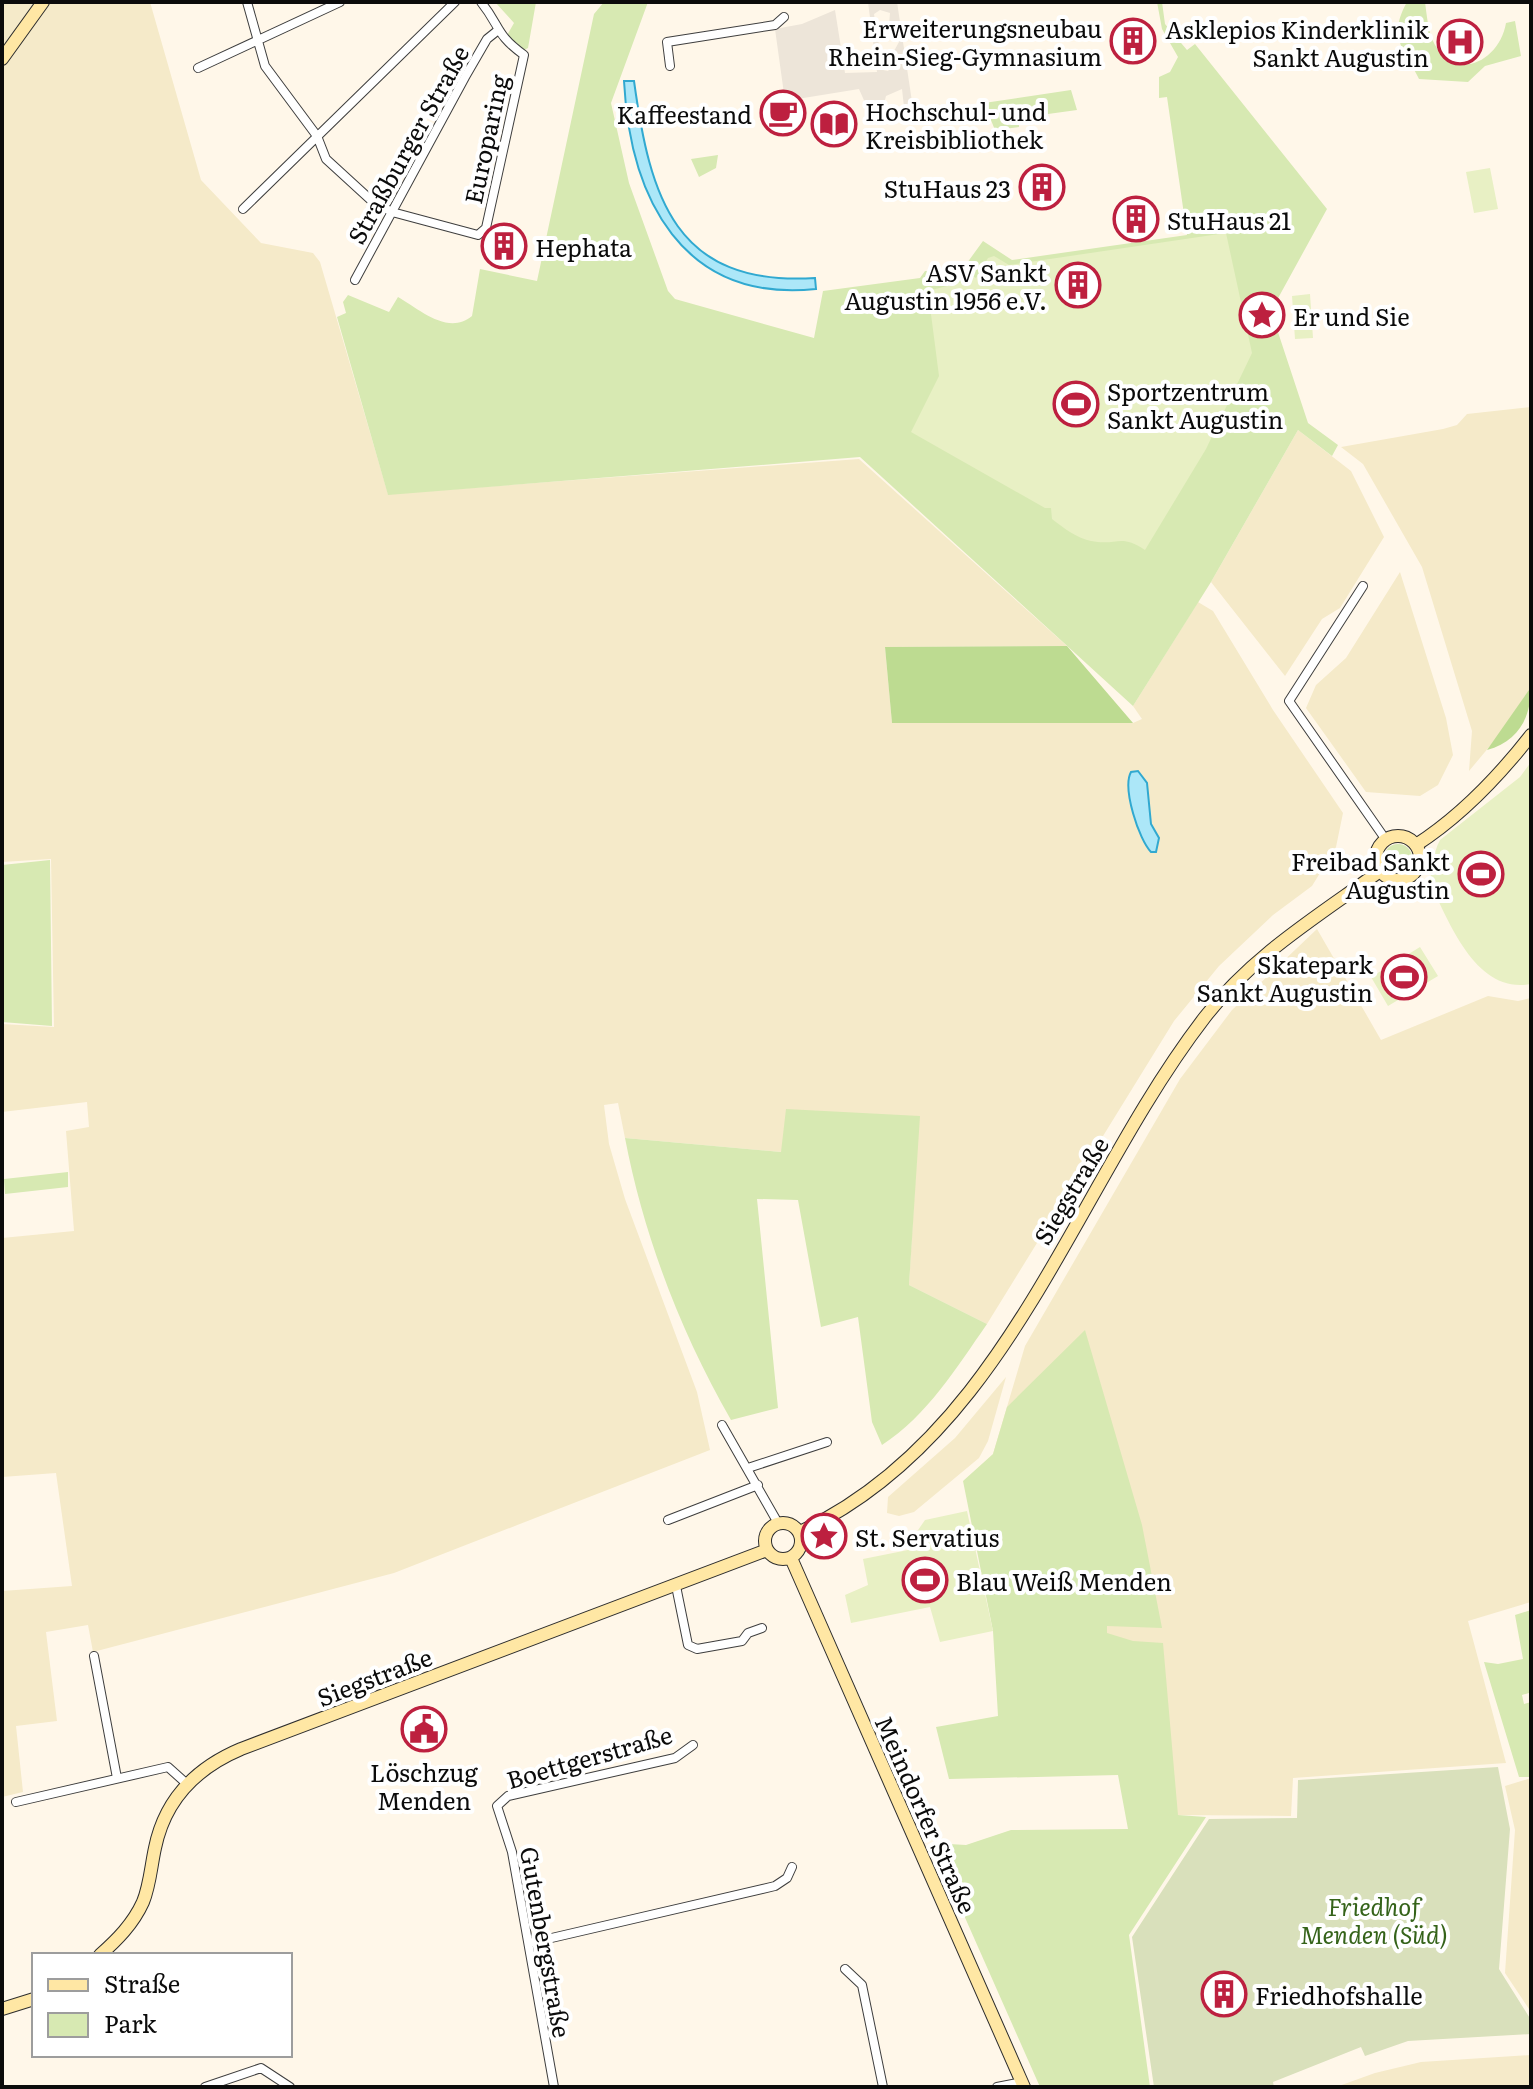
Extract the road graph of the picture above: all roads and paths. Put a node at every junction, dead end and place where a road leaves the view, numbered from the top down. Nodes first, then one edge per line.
1 (43, 2) edge
2 (247, 2) edge
3 (340, 2) edge
4 (455, 2) edge
5 (481, 2) edge
6 (784, 17) dead end
7 (497, 31) junction
8 (260, 39) junction
9 (2, 59) edge
10 (670, 66) dead end
11 (198, 68) dead end
12 (317, 136) junction
13 (243, 209) dead end
14 (392, 212) junction
15 (355, 280) dead end
16 (1363, 586) dead end
17 (1531, 735) edge
18 (1386, 840) junction
19 (1416, 845) junction
20 (1380, 871) junction
21 (722, 1425) dead end
22 (827, 1442) dead end
23 (748, 1468) junction
24 (758, 1485) junction
25 (668, 1520) dead end
26 (778, 1523) junction
27 (800, 1532) junction
28 (767, 1550) junction
29 (791, 1558) junction
30 (676, 1586) junction
31 (762, 1628) dead end
32 (94, 1656) dead end
33 (693, 1745) dead end
34 (117, 1778) junction
35 (187, 1784) junction
36 (16, 1802) dead end
37 (497, 1806) joint
38 (792, 1867) dead end
39 (530, 1943) junction
40 (102, 1953) edge
41 (845, 1969) dead end
42 (32, 2000) edge
43 (2, 2009) edge
44 (1023, 2084) edge
45 (205, 2087) edge
46 (290, 2087) edge
47 (554, 2087) edge
48 (883, 2087) edge
49 (997, 2087) edge

1 - 9 main road
2 - 8 street, Europaring
3 - 8 street
4 - 12 street
5 - 7 street, Europaring
6 - 10 street
7 - 14 street, Straßburger Straße
7 - 14 street, Europaring
8 - 11 street
8 - 12 street, Europaring
12 - 13 street
12 - 14 street, Europaring
14 - 15 street, Straßburger Straße
16 - 18 street
17 - 19 main road
18 - 19 main road
18 - 20 main road
19 - 20 main road
20 - 27 main road, Siegstraße
21 - 23 street
22 - 23 street
23 - 24 street
24 - 25 street
24 - 26 street
26 - 27 main road
26 - 28 main road
27 - 29 main road
28 - 29 main road
28 - 30 main road, Siegstraße
29 - 44 main road, Meindorfer Straße
30 - 31 street
30 - 35 main road, Siegstraße
32 - 34 street
33 - 37 street, Boettgerstraße
34 - 35 street
34 - 36 street
35 - 40 main road, Siegstraße
37 - 39 street, Gutenbergstraße
38 - 39 street
39 - 47 street, Gutenbergstraße
41 - 48 street
42 - 43 main road
44 - 49 street
45 - 46 street

